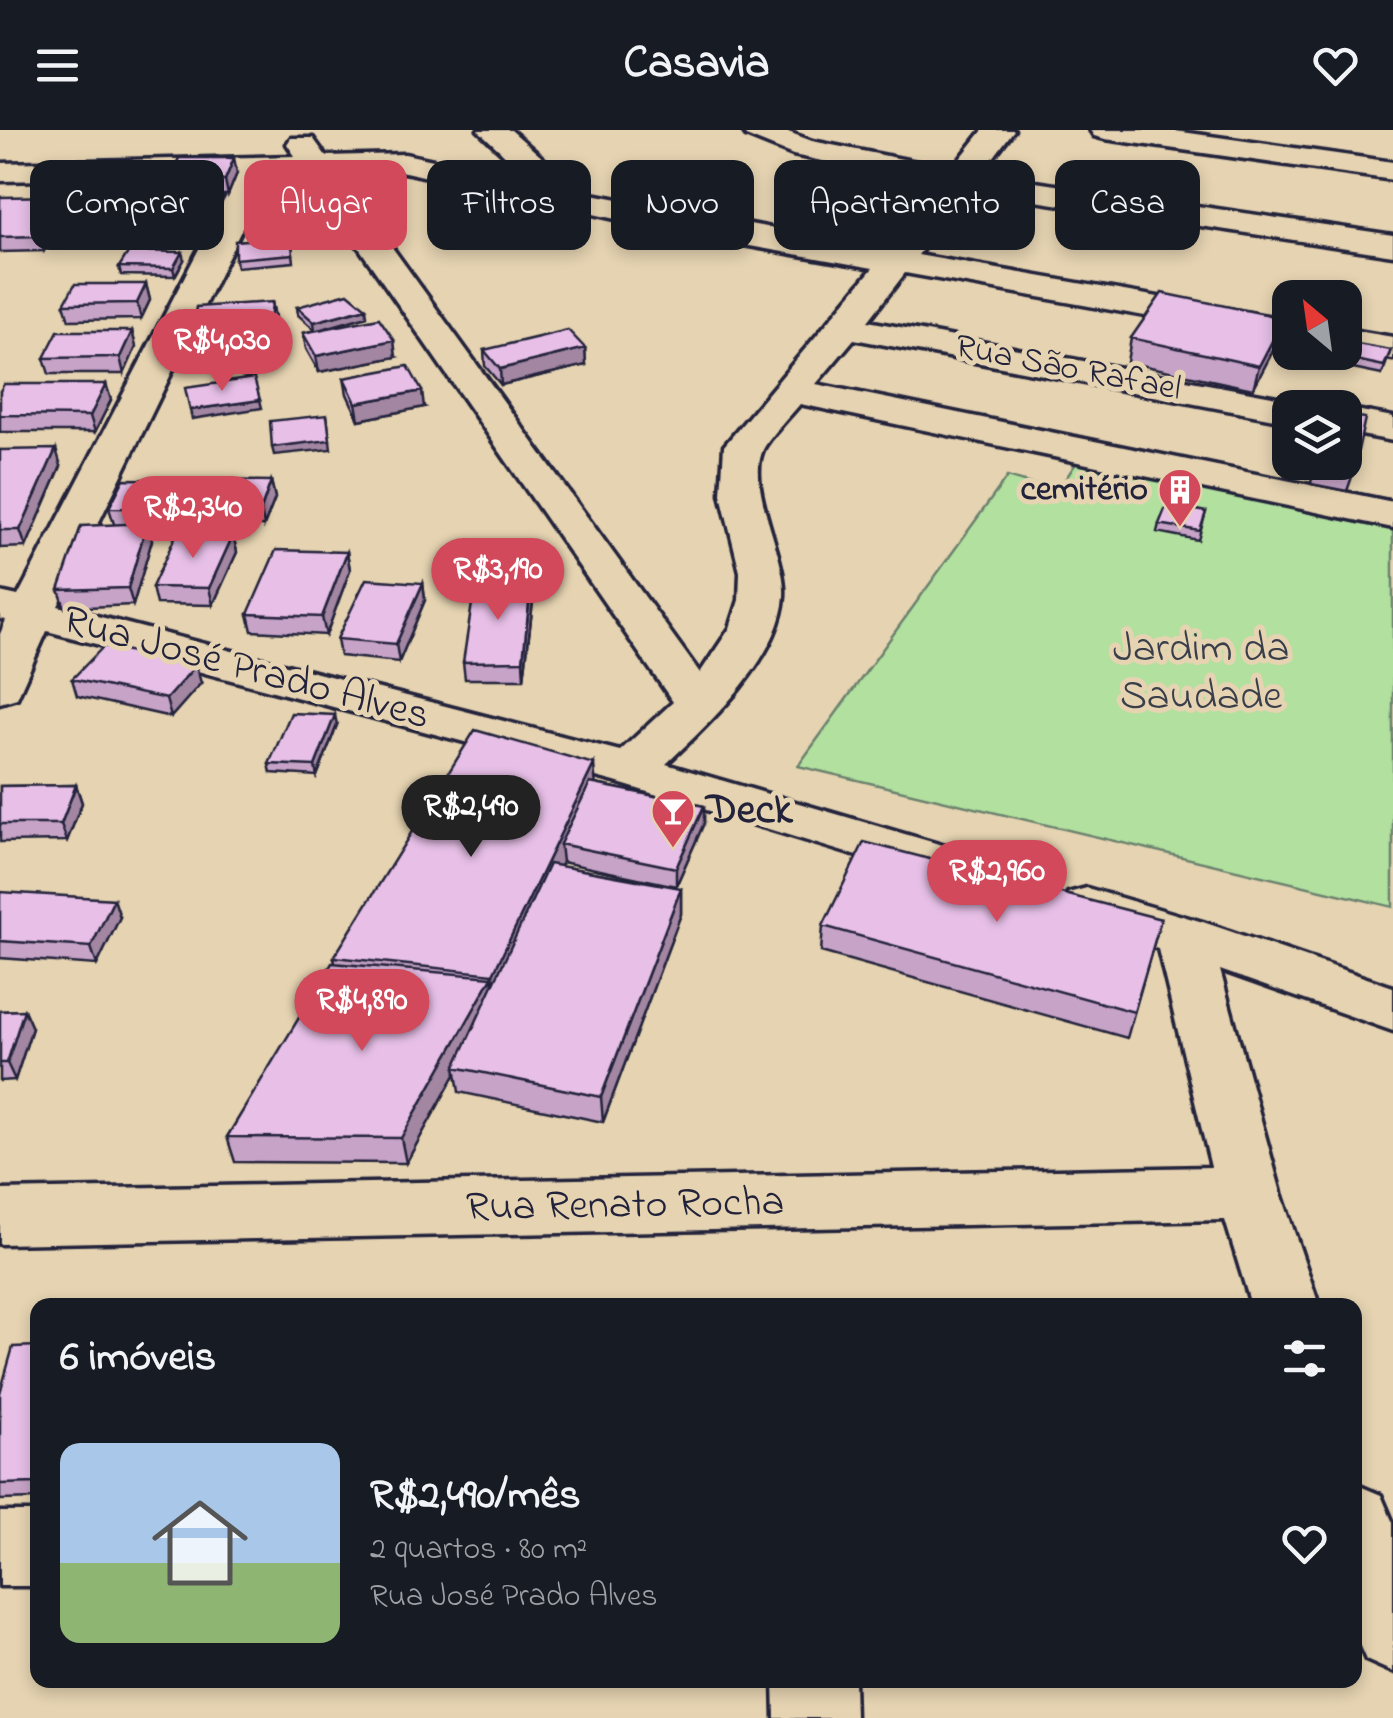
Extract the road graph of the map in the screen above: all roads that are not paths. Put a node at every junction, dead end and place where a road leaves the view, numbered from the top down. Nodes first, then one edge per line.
1 (292, 130) edge
2 (757, 130) edge
3 (999, 130) edge
4 (1104, 130) edge
5 (496, 134) edge
6 (314, 160) edge
7 (526, 160) edge
8 (859, 160) edge
9 (976, 160) edge
10 (407, 164) edge
11 (244, 165) edge
12 (1393, 171) edge
13 (0, 172) edge
14 (244, 191) edge
15 (1035, 191) edge
16 (591, 203) edge
17 (1393, 245) edge
18 (377, 250) edge
19 (904, 250) edge
20 (893, 264) junction
21 (845, 327) junction
22 (1272, 328) edge
23 (1362, 343) edge
24 (1393, 348) edge
25 (793, 391) junction
26 (1272, 407) edge
27 (1362, 423) edge
28 (1393, 429) edge
29 (1393, 515) edge
30 (16, 609) edge
31 (0, 688) edge
32 (699, 706) junction
33 (630, 770) junction
34 (1183, 936) junction
35 (1393, 1009) edge
36 (1249, 1194) junction
37 (0, 1217) edge
38 (1284, 1298) edge
39 (1366, 1533) edge
40 (30, 1549) edge
41 (0, 1550) edge
42 (1393, 1633) edge
43 (814, 1688) edge
44 (815, 1718) edge

1 - 6 street
2 - 8 street
3 - 9 street
4 - 12 street
5 - 7 street
5 - 10 street
11 - 13 street
14 - 30 street
15 - 17 street
16 - 20 street
18 - 32 street
19 - 20 street
20 - 21 street
20 - 22 street
21 - 25 street
21 - 26 street, Rua São Rafael
23 - 24 street
25 - 29 street
25 - 32 street
27 - 28 street
30 - 31 street
30 - 33 street, Rua José Prado Alves
32 - 33 street
33 - 34 street, Rua José Prado Alves
34 - 35 street, Rua José Prado Alves
34 - 36 street
36 - 37 street, Rua Renato Rocha
36 - 38 street
39 - 42 street
40 - 41 street
43 - 44 street

